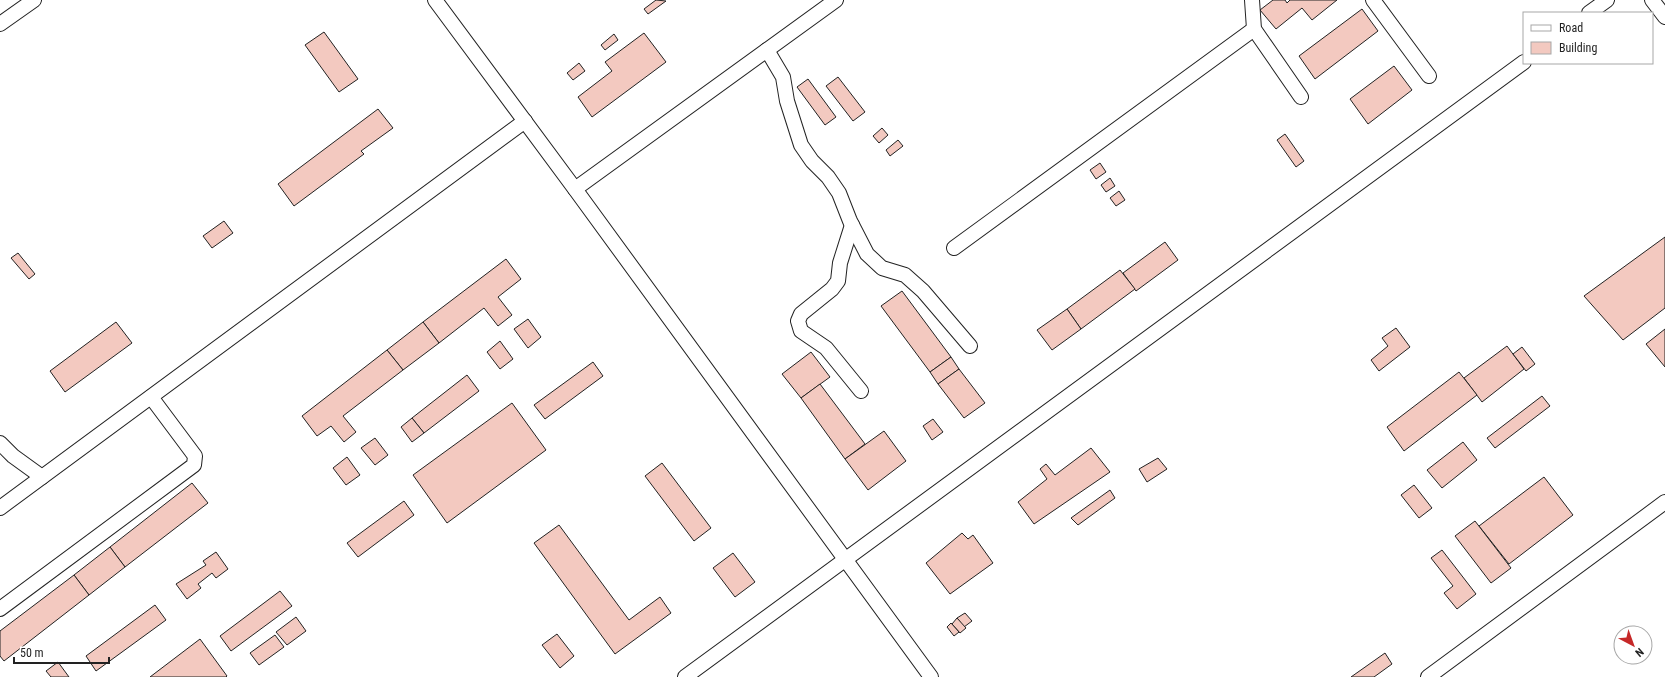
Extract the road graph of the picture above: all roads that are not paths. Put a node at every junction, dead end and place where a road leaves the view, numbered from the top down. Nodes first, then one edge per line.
1 (34, 0) edge
2 (434, 0) edge
3 (836, 0) edge
4 (1252, 0) edge
5 (1373, 0) edge
6 (1607, 0) edge
7 (1652, 0) edge
8 (1590, 12) edge
9 (1665, 17) edge
10 (0, 24) edge
11 (1254, 29) junction
12 (767, 50) junction
13 (1523, 63) edge
14 (1430, 76) dead end
15 (1301, 97) dead end
16 (525, 122) junction
17 (575, 189) junction
18 (852, 225) junction
19 (954, 248) dead end
20 (970, 346) dead end
21 (861, 391) dead end
22 (151, 397) junction
23 (0, 443) edge
24 (42, 477) junction
25 (1665, 502) edge
26 (0, 508) edge
27 (846, 559) junction
28 (0, 609) edge
29 (685, 677) edge
30 (930, 677) edge
31 (1428, 677) edge

1 - 10 lane
2 - 16 lane
3 - 12 lane
4 - 11 lane
5 - 14 lane
6 - 8 lane
7 - 9 lane
11 - 15 lane
11 - 19 lane
12 - 17 lane
12 - 18 lane
13 - 27 lane
16 - 17 lane
16 - 22 lane
17 - 27 lane
18 - 20 lane
18 - 21 lane
22 - 24 lane
22 - 28 lane
23 - 24 lane
24 - 26 lane
25 - 31 lane
27 - 29 lane
27 - 30 lane

